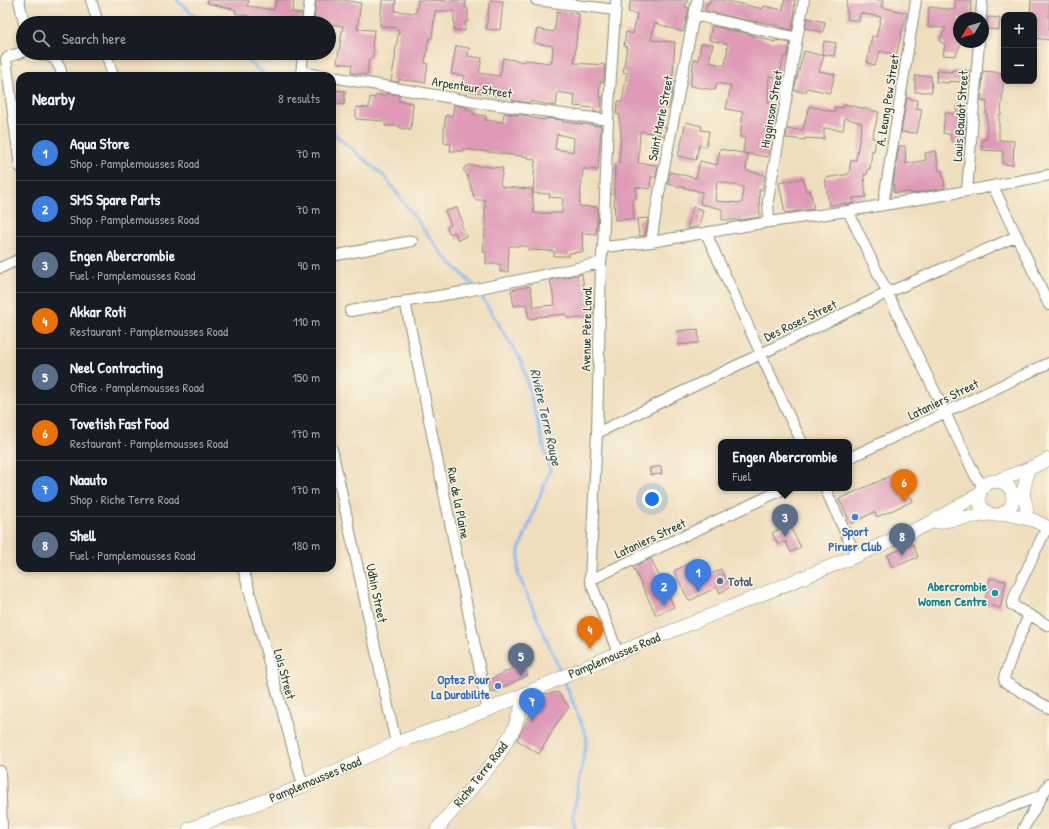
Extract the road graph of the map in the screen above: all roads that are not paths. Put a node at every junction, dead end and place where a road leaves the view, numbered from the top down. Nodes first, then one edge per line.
1 (19, 0) edge
2 (91, 0) edge
3 (310, 0) edge
4 (536, 0) edge
5 (697, 0) edge
6 (804, 0) edge
7 (916, 0) edge
8 (982, 0) edge
9 (616, 5) edge
10 (981, 12) edge
11 (694, 15) junction
12 (22, 16) edge
13 (96, 16) edge
14 (308, 16) edge
15 (797, 38) junction
16 (979, 48) edge
17 (16, 54) edge
18 (55, 60) edge
19 (108, 60) edge
20 (303, 60) edge
21 (61, 72) edge
22 (112, 72) edge
23 (301, 72) edge
24 (336, 79) edge
25 (608, 120) junction
26 (16, 136) edge
27 (1049, 175) edge
28 (993, 186) junction
29 (967, 191) junction
30 (883, 205) junction
31 (848, 211) junction
32 (769, 222) junction
33 (706, 233) junction
34 (1017, 236) junction
35 (412, 241) dead end
36 (651, 242) junction
37 (603, 247) junction
38 (336, 255) edge
39 (16, 260) edge
40 (601, 263) junction
41 (0, 268) edge
42 (887, 293) junction
43 (405, 301) junction
44 (1049, 305) edge
45 (350, 311) dead end
46 (760, 353) junction
47 (1049, 363) edge
48 (944, 412) junction
49 (597, 433) junction
50 (800, 439) edge
51 (852, 457) edge
52 (1049, 460) edge
53 (336, 467) edge
54 (1031, 471) junction
55 (986, 487) junction
56 (780, 491) edge
57 (826, 491) edge
58 (1012, 495) junction
59 (1003, 513) junction
60 (989, 514) junction
61 (1030, 515) junction
62 (928, 524) junction
63 (1048, 527) edge
64 (856, 556) junction
65 (244, 572) edge
66 (590, 580) junction
67 (1029, 615) junction
68 (1049, 626) edge
69 (618, 653) junction
70 (526, 693) junction
71 (1049, 708) edge
72 (488, 710) junction
73 (396, 743) junction
74 (0, 771) edge
75 (1049, 785) edge
76 (303, 786) junction
77 (1042, 795) junction
78 (2, 829) edge
79 (189, 829) edge
80 (437, 829) edge
81 (954, 829) edge
82 (1022, 829) edge

1 - 12 street
2 - 13 street
3 - 14 street
4 - 9 street
5 - 11 street, Saint Marie Street
6 - 15 street, Higginson Street
7 - 30 street, A. Leung Pew Street
8 - 10 street
9 - 25 street, Avenue Père Laval
11 - 15 street
11 - 36 street, Saint Marie Street
15 - 32 street, Higginson Street
16 - 29 street, Louis Baudot Street
17 - 26 street
18 - 21 street
19 - 22 street
20 - 23 street
24 - 25 street, Arpenteur Street
25 - 37 street, Avenue Père Laval
27 - 28 street
28 - 29 street
28 - 34 street
29 - 30 street
30 - 31 street
31 - 32 street
31 - 42 street
32 - 33 street
33 - 36 street
33 - 46 street
34 - 42 street, Des Roses Street
34 - 44 street
35 - 38 street
36 - 37 street
37 - 40 street, Avenue Père Laval
39 - 41 street
40 - 43 street
40 - 49 street, Avenue Père Laval
42 - 46 street, Des Roses Street
42 - 48 street
43 - 45 street
43 - 72 street, Rue de la Plaine
46 - 49 street, Des Roses Street
46 - 50 street
47 - 48 street, Lataniers Street
48 - 51 street, Lataniers Street
48 - 55 street
49 - 66 street, Avenue Père Laval
52 - 54 main road
53 - 73 street, Udhin Street
54 - 55 main road, Pamplemousses Road
54 - 58 main road
54 - 61 main road
55 - 58 main road
55 - 60 main road
55 - 62 main road, Pamplemousses Road
56 - 66 street, Lataniers Street
57 - 64 street
58 - 59 main road
58 - 61 main road
59 - 60 main road
59 - 61 main road
60 - 62 main road, Pamplemousses Road
61 - 63 main road
62 - 64 main road, Pamplemousses Road
63 - 67 street
64 - 69 main road, Pamplemousses Road
65 - 76 street, Lois Street
66 - 69 street, Avenue Père Laval
67 - 68 street
67 - 71 street
69 - 70 main road, Pamplemousses Road
70 - 72 main road, Pamplemousses Road
70 - 80 main road, Riche Terre Road
72 - 73 main road, Pamplemousses Road
73 - 76 main road, Pamplemousses Road
74 - 78 street
75 - 77 street
76 - 79 main road, Pamplemousses Road
77 - 81 street
77 - 82 street

